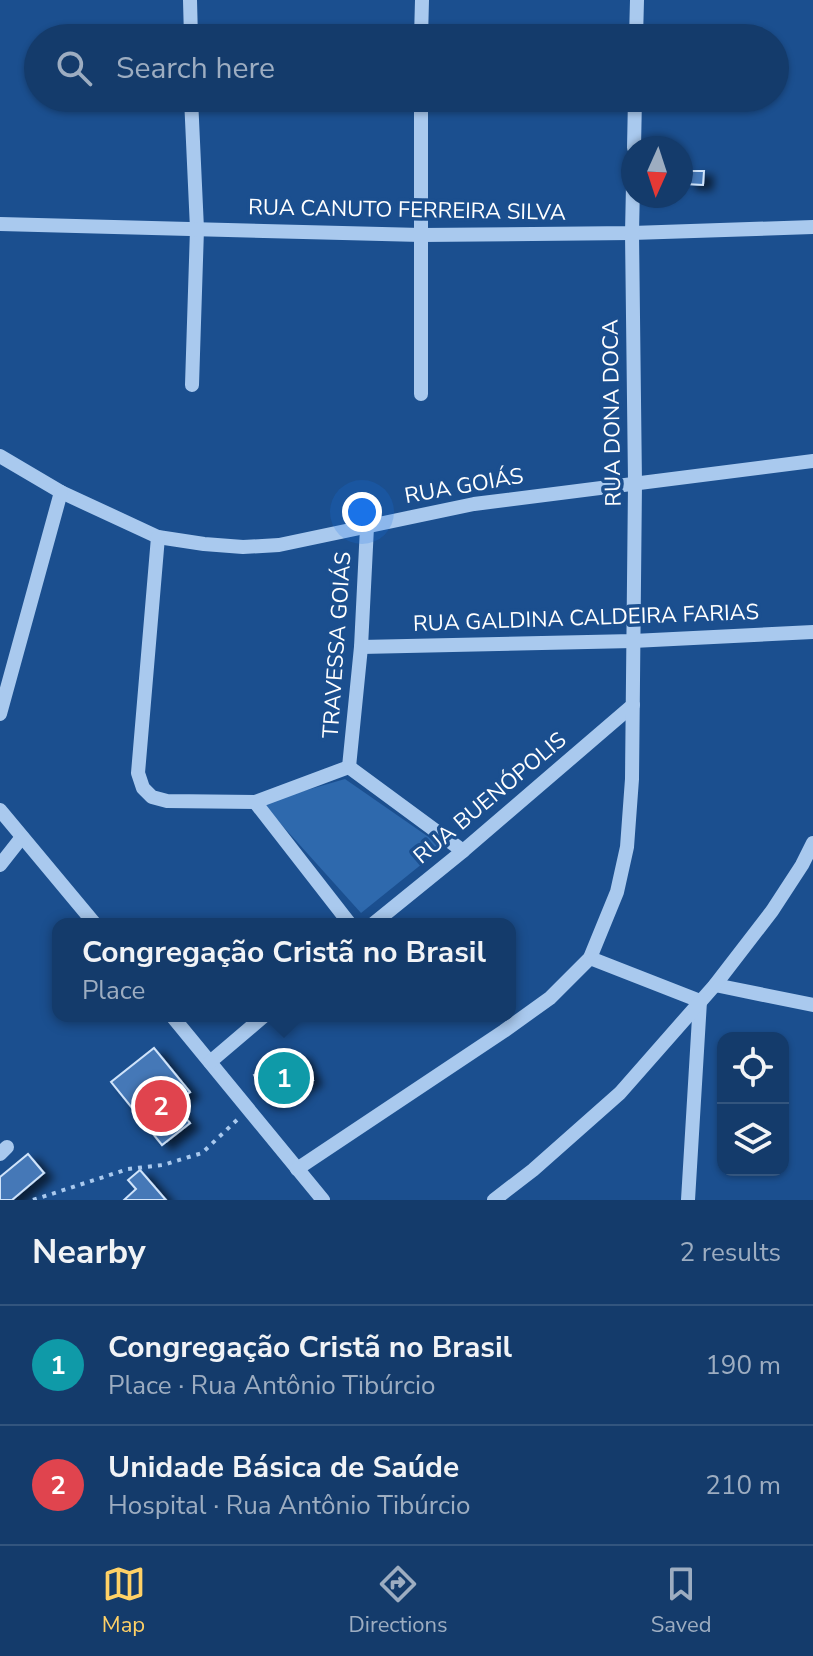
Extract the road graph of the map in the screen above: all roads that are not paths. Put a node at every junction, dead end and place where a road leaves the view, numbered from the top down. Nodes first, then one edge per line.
1 (190, 0) edge
2 (422, 0) edge
3 (637, 0) edge
4 (191, 24) edge
5 (421, 24) edge
6 (636, 24) edge
7 (192, 112) edge
8 (421, 112) edge
9 (635, 112) edge
10 (634, 136) edge
11 (633, 208) edge
12 (0, 224) edge
13 (813, 227) edge
14 (197, 229) junction
15 (632, 233) junction
16 (421, 235) junction
17 (192, 385) dead end
18 (421, 394) dead end
19 (0, 456) edge
20 (813, 461) edge
21 (635, 483) junction
22 (61, 492) junction
23 (367, 527) junction
24 (158, 537) junction
25 (813, 632) edge
26 (633, 641) junction
27 (361, 647) junction
28 (633, 705) junction
29 (0, 714) edge
30 (349, 767) junction
31 (255, 802) junction
32 (0, 810) edge
33 (22, 837) junction
34 (813, 843) edge
35 (463, 851) junction
36 (0, 865) edge
37 (90, 918) edge
38 (345, 918) edge
39 (380, 918) edge
40 (590, 958) junction
41 (715, 985) junction
42 (700, 1001) junction
43 (813, 1005) edge
44 (177, 1022) edge
45 (257, 1022) edge
46 (210, 1062) junction
47 (297, 1169) junction
48 (323, 1200) edge
49 (494, 1200) edge
50 (688, 1200) edge

1 - 4 street
2 - 5 street
3 - 6 street
7 - 14 street
8 - 16 street
9 - 10 street
11 - 15 street, RUA DONA DOCA
12 - 14 street, RUA CANUTO FERREIRA SILVA
13 - 15 street, RUA CANUTO FERREIRA SILVA
14 - 16 street, RUA CANUTO FERREIRA SILVA
14 - 17 street
15 - 16 street, RUA CANUTO FERREIRA SILVA
15 - 21 street, RUA DONA DOCA
16 - 18 street
19 - 22 street, RUA GOIÁS
20 - 21 street, RUA GOIÁS
21 - 23 street, RUA GOIÁS
21 - 26 street, RUA DONA DOCA
22 - 24 street, RUA GOIÁS
22 - 29 street
23 - 24 street, RUA GOIÁS
23 - 27 street, TRAVESSA GOIÁS
24 - 31 street
25 - 26 street, RUA GALDINA CALDEIRA FARIAS
26 - 27 street, RUA GALDINA CALDEIRA FARIAS
26 - 28 street, RUA DONA DOCA
27 - 30 street, TRAVESSA GOIÁS
28 - 35 street, RUA BUENÓPOLIS
28 - 40 street, RUA DONA DOCA
30 - 31 street
30 - 35 street
31 - 38 street
32 - 33 street
33 - 36 street
33 - 37 street
34 - 41 street
35 - 39 street, RUA BUENÓPOLIS
40 - 42 street
40 - 47 street
41 - 42 street
41 - 43 street
42 - 49 street
42 - 50 street
44 - 46 street
45 - 46 street
46 - 47 street
47 - 48 street

